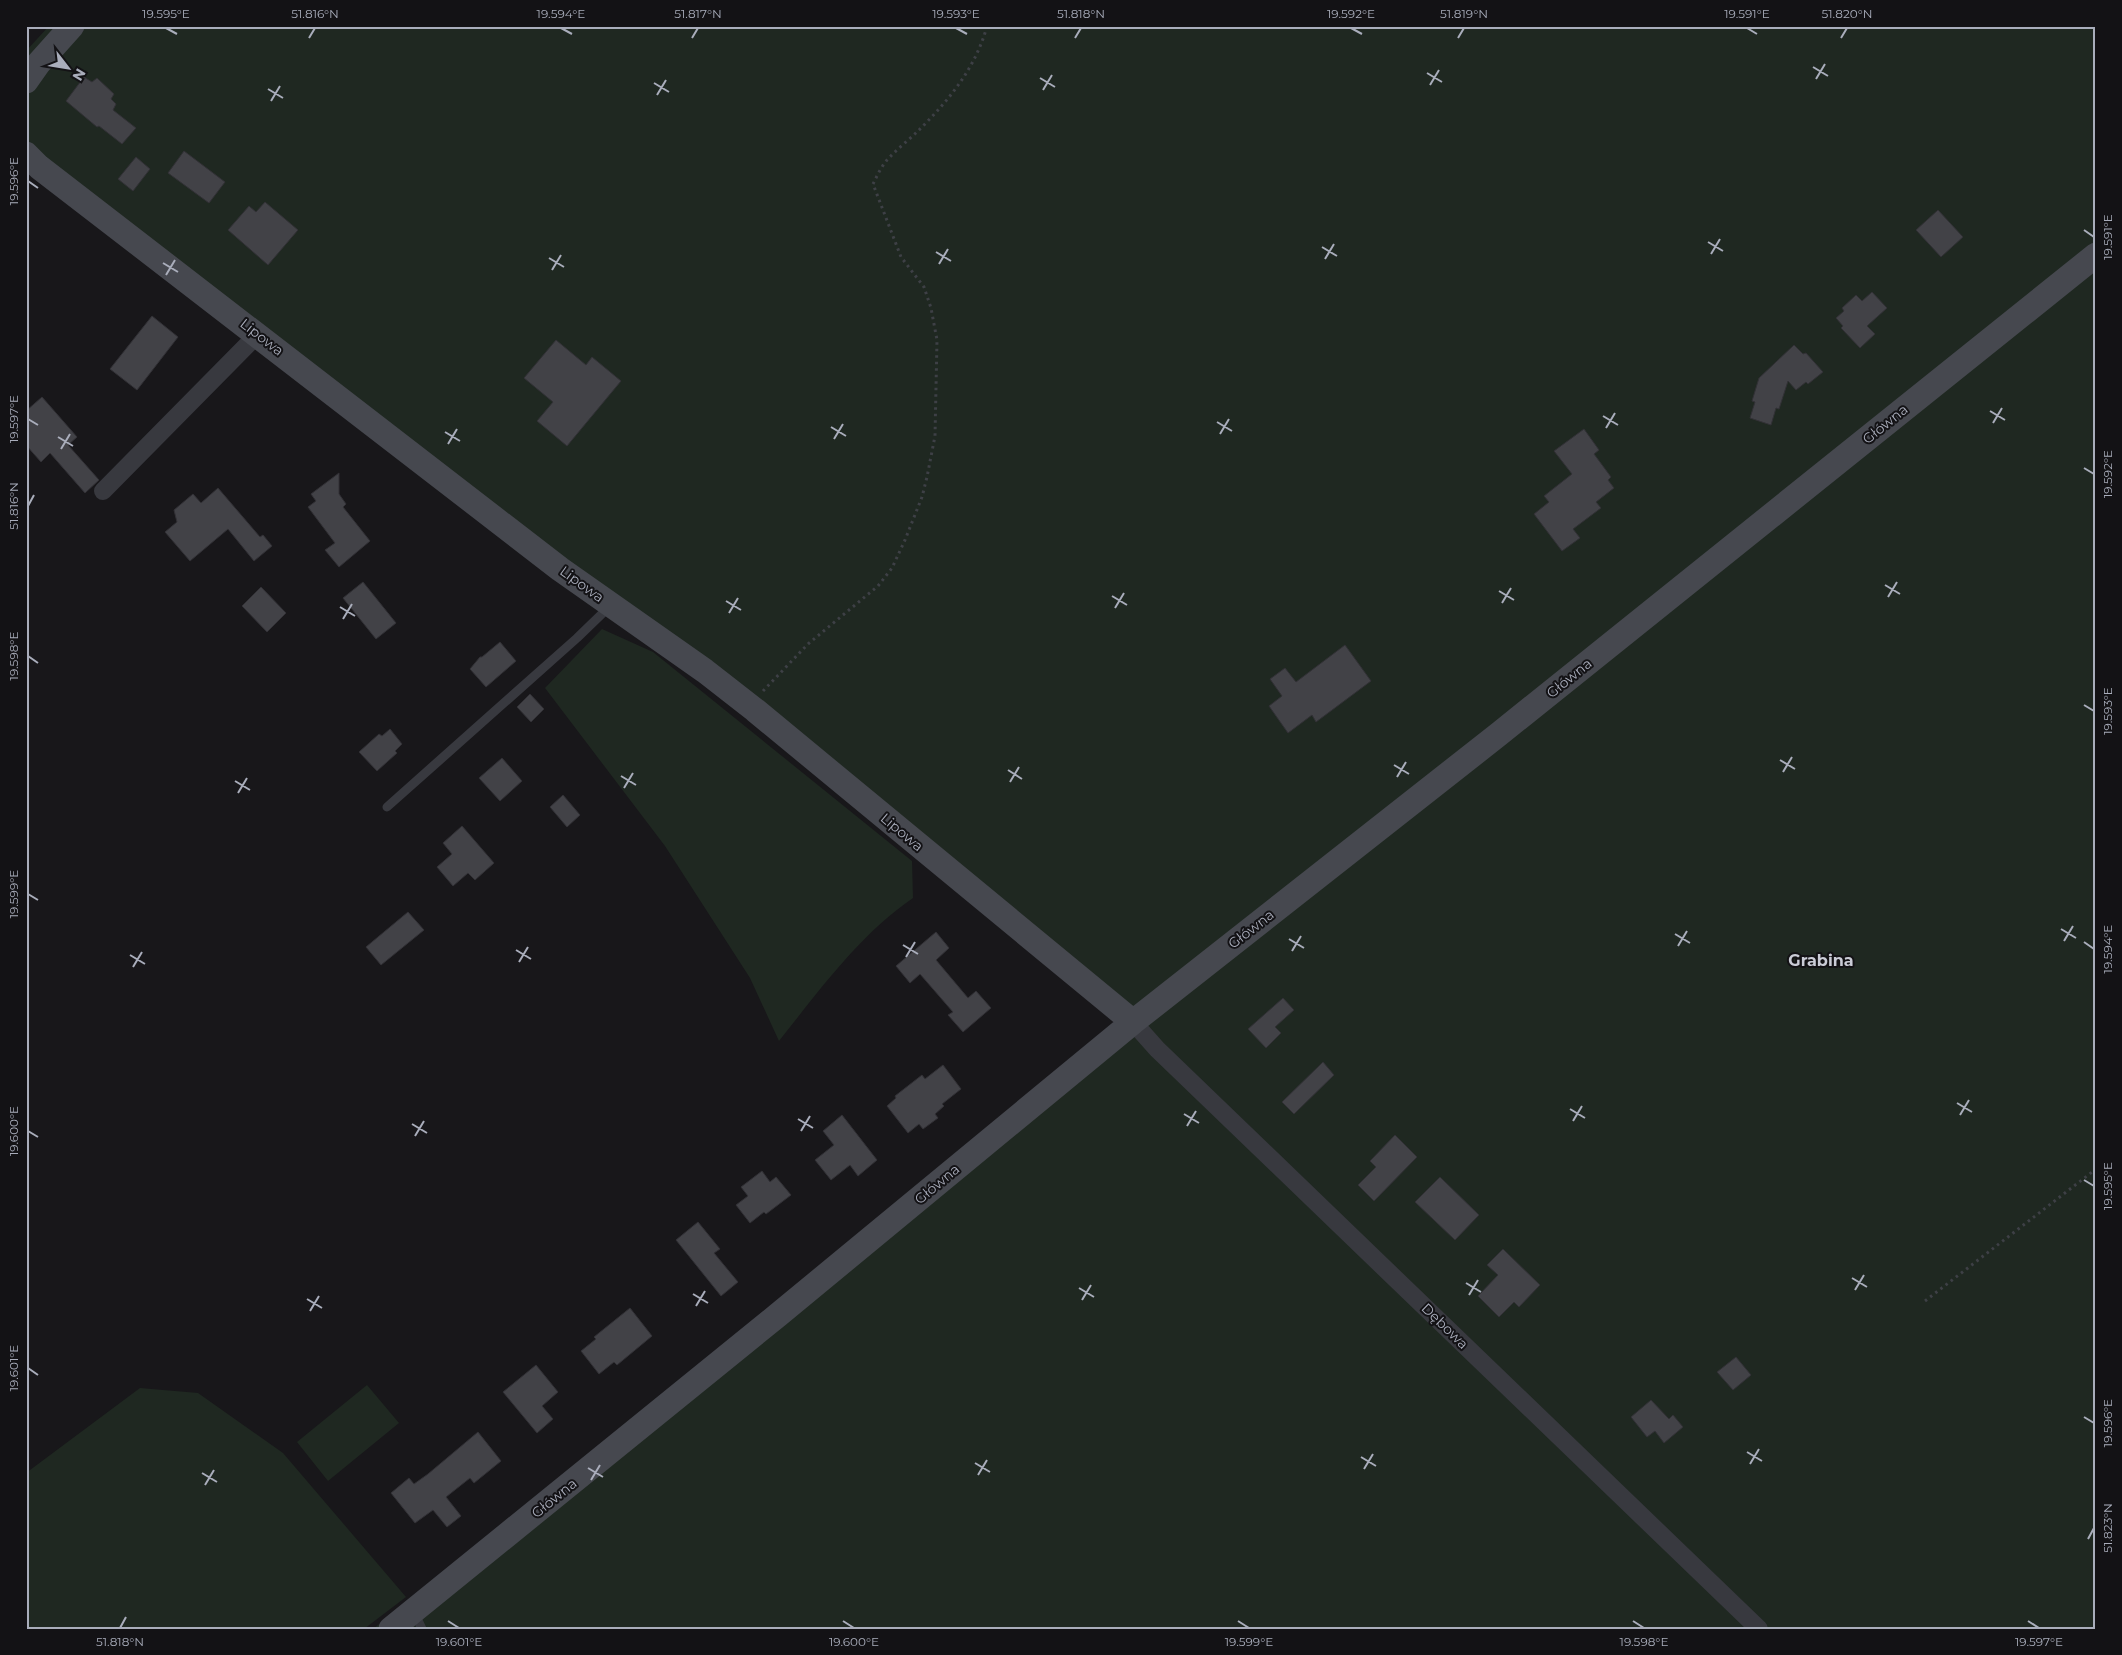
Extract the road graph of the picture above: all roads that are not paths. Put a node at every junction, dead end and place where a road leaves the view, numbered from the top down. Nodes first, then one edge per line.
1 (72, 26) edge
2 (26, 81) edge
3 (26, 154) edge
4 (2096, 255) edge
5 (258, 334) junction
6 (103, 491) dead end
7 (610, 605) junction
8 (387, 807) dead end
9 (1133, 1022) junction
10 (418, 1620) edge
11 (391, 1629) edge
12 (1760, 1629) edge

1 - 2 street
3 - 5 street, Lipowa
4 - 9 street, Główna
5 - 6 street
5 - 7 street, Lipowa
7 - 8 lane
7 - 9 street, Lipowa
9 - 10 street, Główna
9 - 12 street, Dębowa
10 - 11 street, Główna

